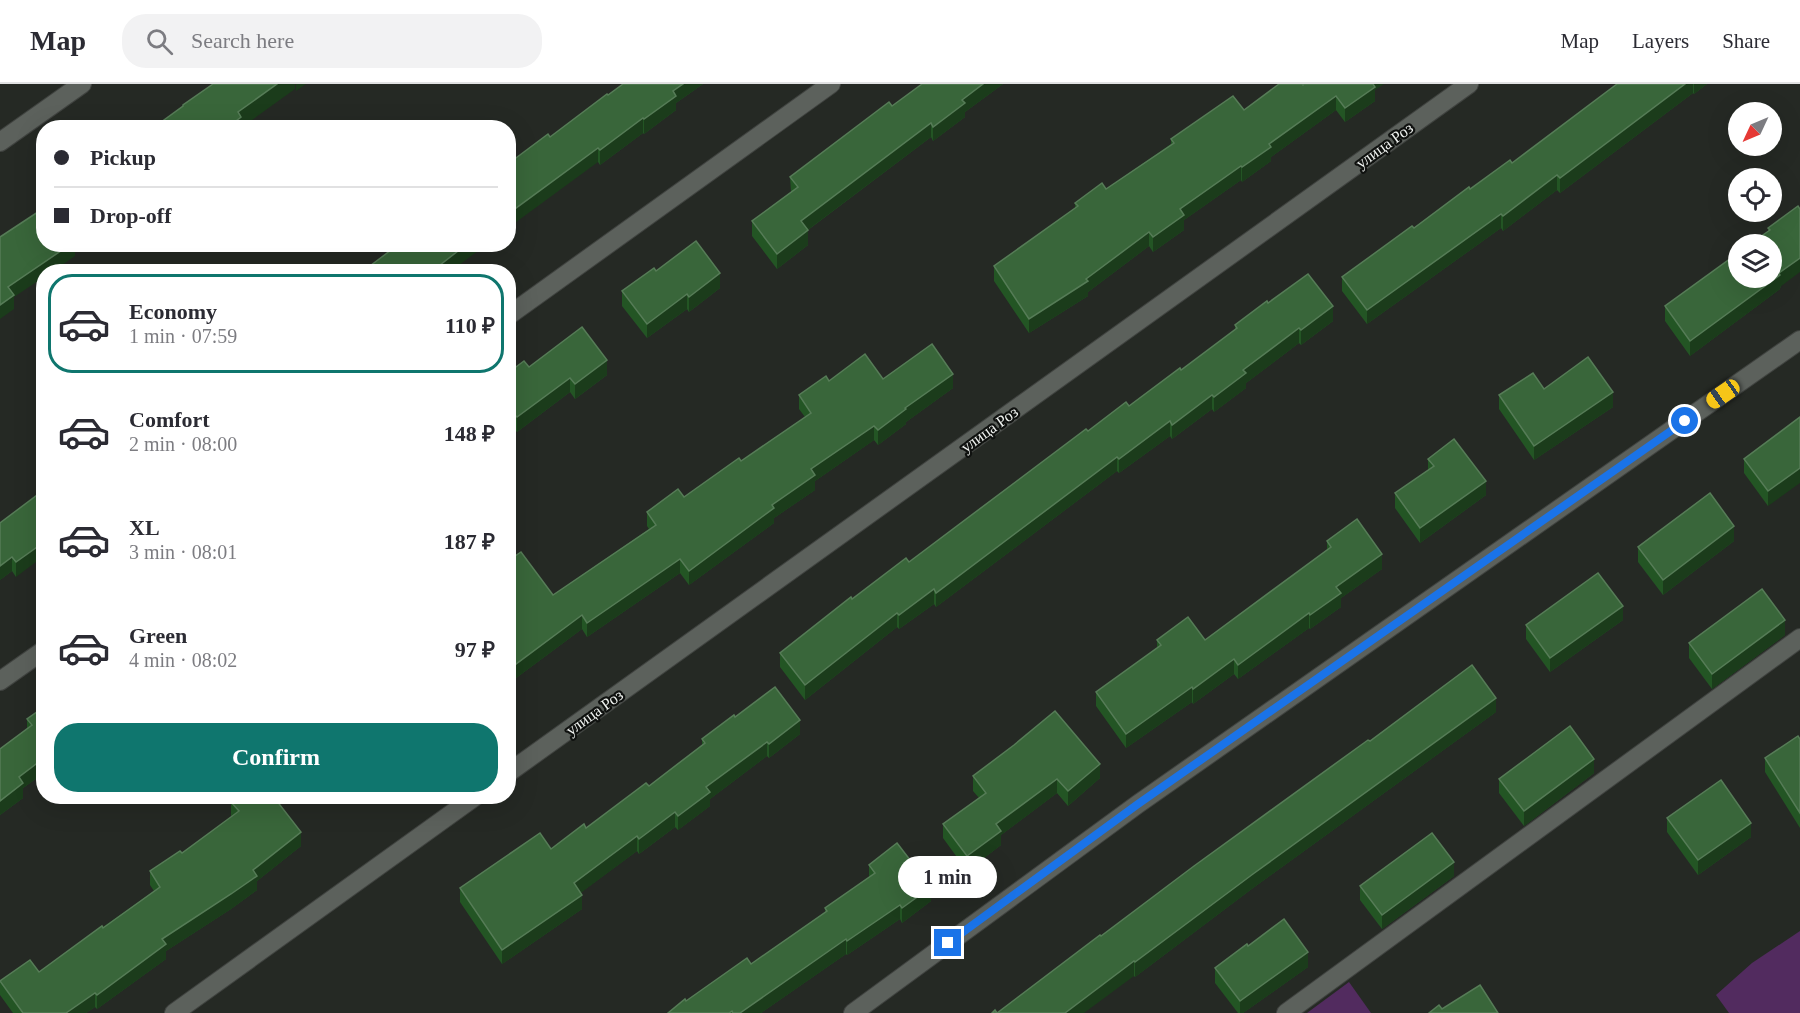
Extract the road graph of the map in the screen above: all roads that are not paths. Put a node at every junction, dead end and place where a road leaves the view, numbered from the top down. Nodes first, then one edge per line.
1 (82, 84) edge
2 (831, 84) edge
3 (1469, 84) edge
4 (0, 142) edge
5 (516, 310) edge
6 (1800, 340) edge
7 (1800, 638) edge
8 (36, 656) edge
9 (0, 681) edge
10 (516, 767) edge
11 (465, 804) edge
12 (174, 1013) edge
13 (853, 1013) edge
14 (1287, 1013) edge

1 - 4 street
2 - 5 street
3 - 10 street, улица Роз
6 - 13 street
7 - 14 street
8 - 9 street
11 - 12 street

